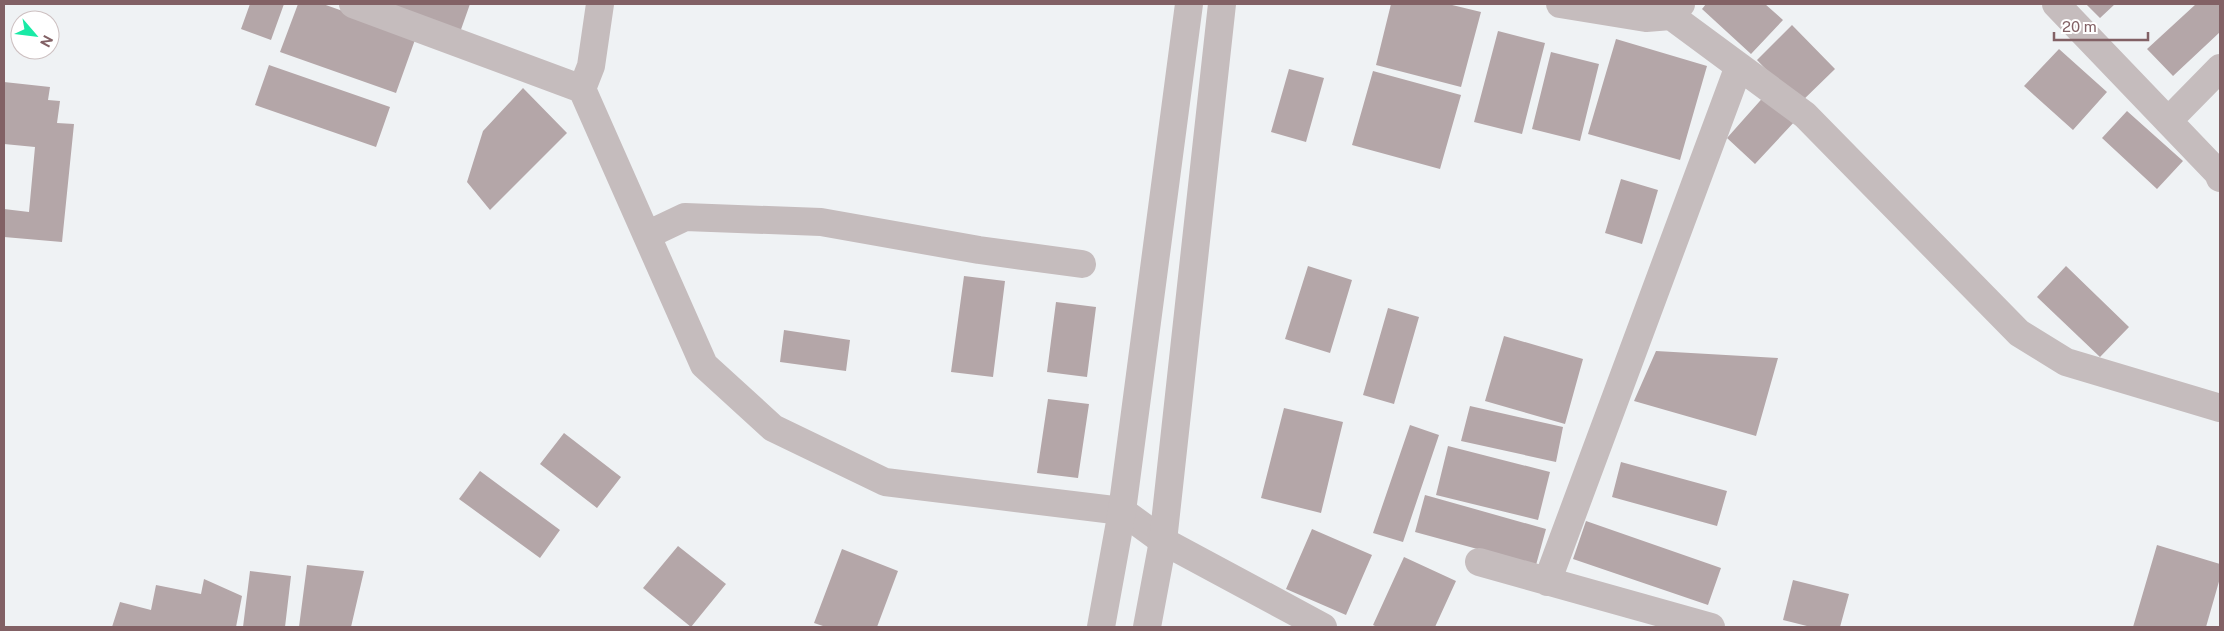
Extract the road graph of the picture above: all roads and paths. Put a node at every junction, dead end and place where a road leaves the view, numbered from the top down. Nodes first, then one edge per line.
1 (353, 4) edge
2 (600, 4) edge
3 (1189, 4) edge
4 (1222, 4) edge
5 (1560, 4) edge
6 (2056, 4) edge
7 (1676, 10) edge
8 (1739, 66) junction
9 (2220, 68) edge
10 (582, 89) junction
11 (2168, 121) junction
12 (2220, 178) edge
13 (646, 235) junction
14 (1082, 264) dead end
15 (2220, 408) edge
16 (1122, 511) junction
17 (1163, 541) junction
18 (1479, 562) dead end
19 (1548, 582) junction
20 (1101, 627) edge
21 (1147, 627) edge
22 (1323, 627) edge
23 (1710, 627) edge

1 - 10 street
2 - 10 street
3 - 16 street
4 - 17 street
5 - 7 street
6 - 11 street
7 - 8 street
8 - 15 street
8 - 19 street
9 - 11 street
10 - 13 street
11 - 12 street
13 - 14 street
13 - 16 street
16 - 17 street
16 - 20 street
17 - 21 street
17 - 22 street
18 - 19 street
19 - 23 street

